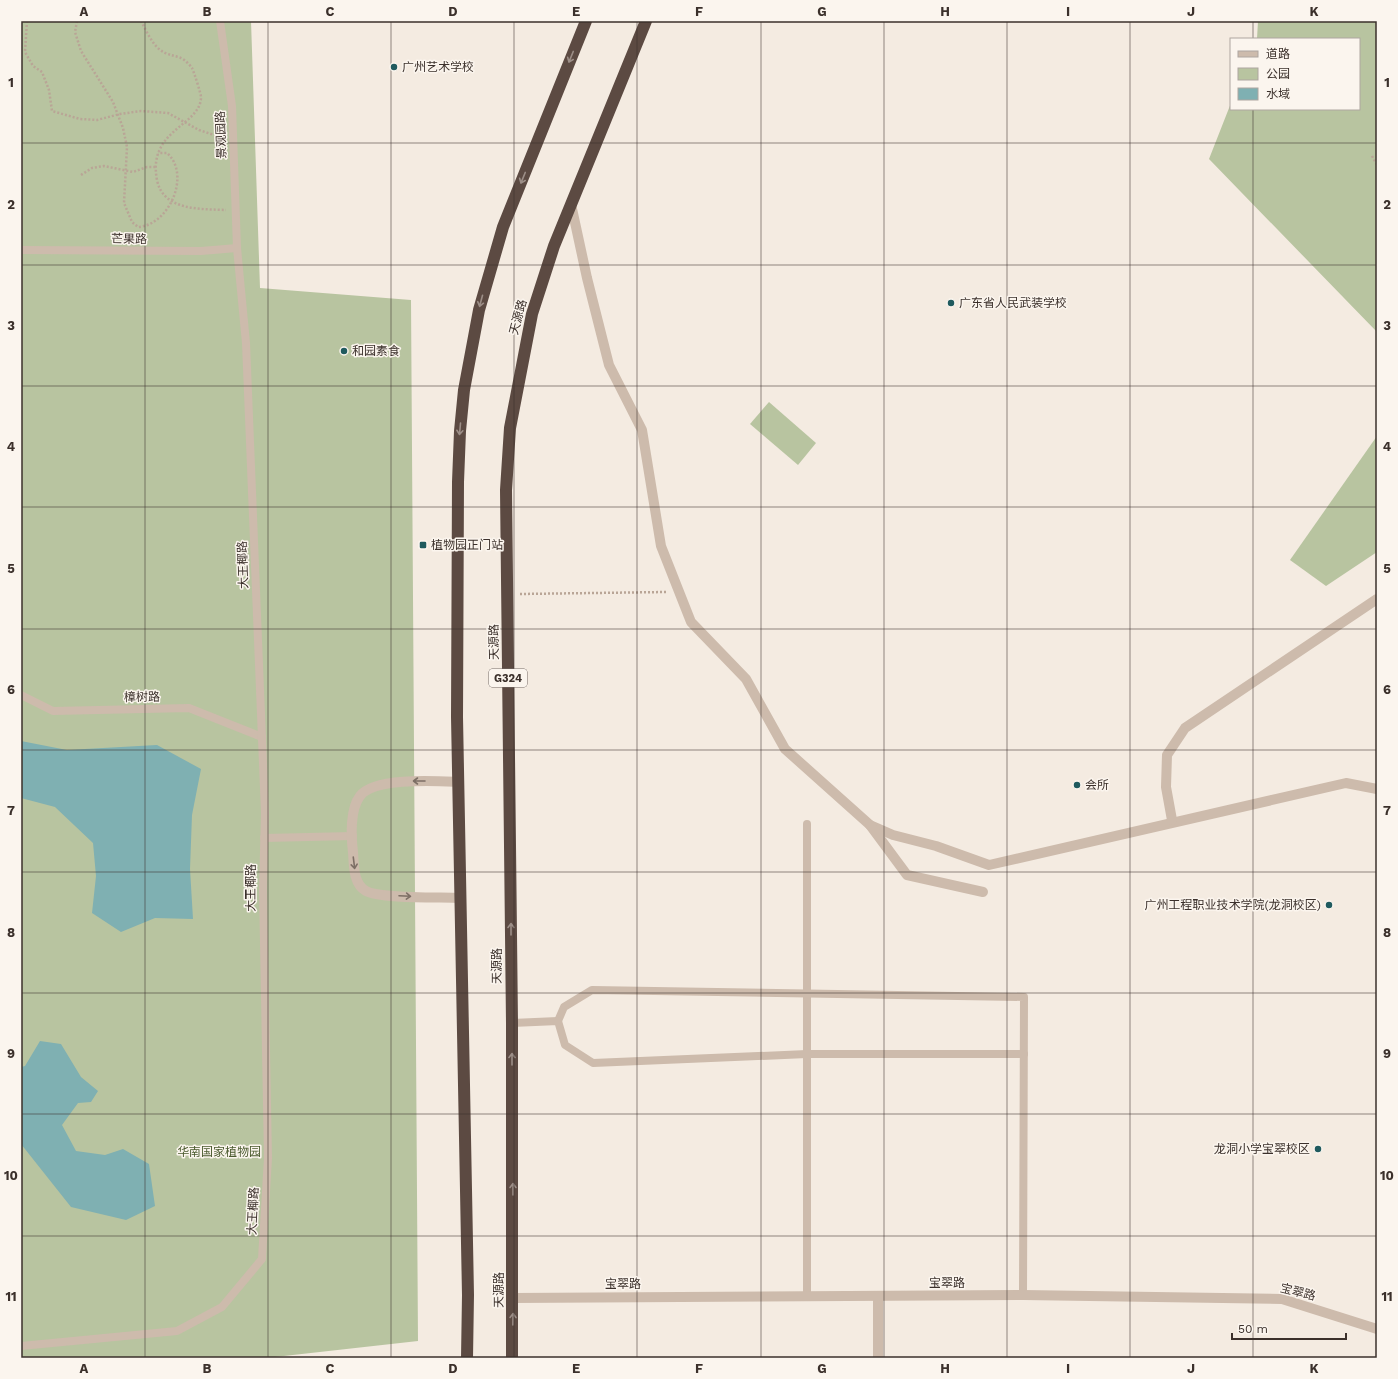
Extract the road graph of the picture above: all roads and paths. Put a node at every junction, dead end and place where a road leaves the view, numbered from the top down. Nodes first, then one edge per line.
1 (27, 21) edge
2 (77, 21) edge
3 (141, 21) edge
4 (220, 21) edge
5 (586, 21) edge
6 (646, 21) edge
7 (117, 115) junction
8 (184, 122) junction
9 (233, 134) junction
10 (158, 153) junction
11 (1372, 156) dead end
12 (1377, 165) edge
13 (156, 167) junction
14 (127, 170) junction
15 (81, 175) dead end
16 (172, 202) junction
17 (571, 204) junction
18 (236, 211) junction
19 (237, 248) junction
20 (21, 250) edge
21 (679, 592) junction
22 (507, 594) junction
23 (1377, 599) edge
24 (21, 695) edge
25 (262, 737) junction
26 (458, 782) junction
27 (1377, 789) edge
28 (1172, 820) dead end
29 (807, 824) dead end
30 (870, 826) junction
31 (353, 836) junction
32 (264, 838) junction
33 (983, 892) dead end
34 (460, 898) junction
35 (807, 995) junction
36 (558, 1021) junction
37 (512, 1023) junction
38 (807, 1054) junction
39 (1024, 1054) junction
40 (807, 1295) junction
41 (1023, 1295) junction
42 (878, 1296) junction
43 (513, 1298) junction
44 (1377, 1329) edge
45 (21, 1346) edge
46 (467, 1358) edge
47 (512, 1358) edge
48 (878, 1358) edge

1 - 7 path
2 - 7 path
3 - 8 path
4 - 9 lane, 景观园路
5 -> 26 highway
6 - 17 highway, 天源路 / G324
7 - 8 path
7 - 14 path
8 - 9 path
8 - 10 path
9 - 18 lane, 景观园路
10 - 13 path
10 - 16 path
11 - 12 path
13 - 14 path
13 - 16 path
14 - 15 path
14 - 16 path
16 - 18 path
17 - 21 street
17 - 22 highway, 天源路 / G324
18 - 19 lane, 景观园路
19 - 20 lane, 芒果路
19 - 25 lane, 大王椰路
21 - 22 path
21 - 30 street
37 -> 22 highway, 天源路 / G324
23 - 28 street
24 - 25 lane, 樟树路
25 - 32 lane, 大王椰路
26 -> 31 street
26 - 34 highway
27 - 30 street
29 - 35 lane
30 - 33 street
31 - 32 lane
31 -> 34 street
32 - 45 lane, 大王椰路
34 - 46 highway
35 - 36 lane
35 - 38 lane
35 - 39 lane
36 - 37 lane
36 - 38 lane
43 -> 37 highway, 天源路 / G324
38 - 39 lane
38 - 40 lane
39 - 41 lane
40 - 42 street, 宝翠路
40 - 43 street, 宝翠路
41 - 42 street, 宝翠路
41 - 44 street, 宝翠路
42 - 48 street
47 -> 43 highway, 天源路 / G324

